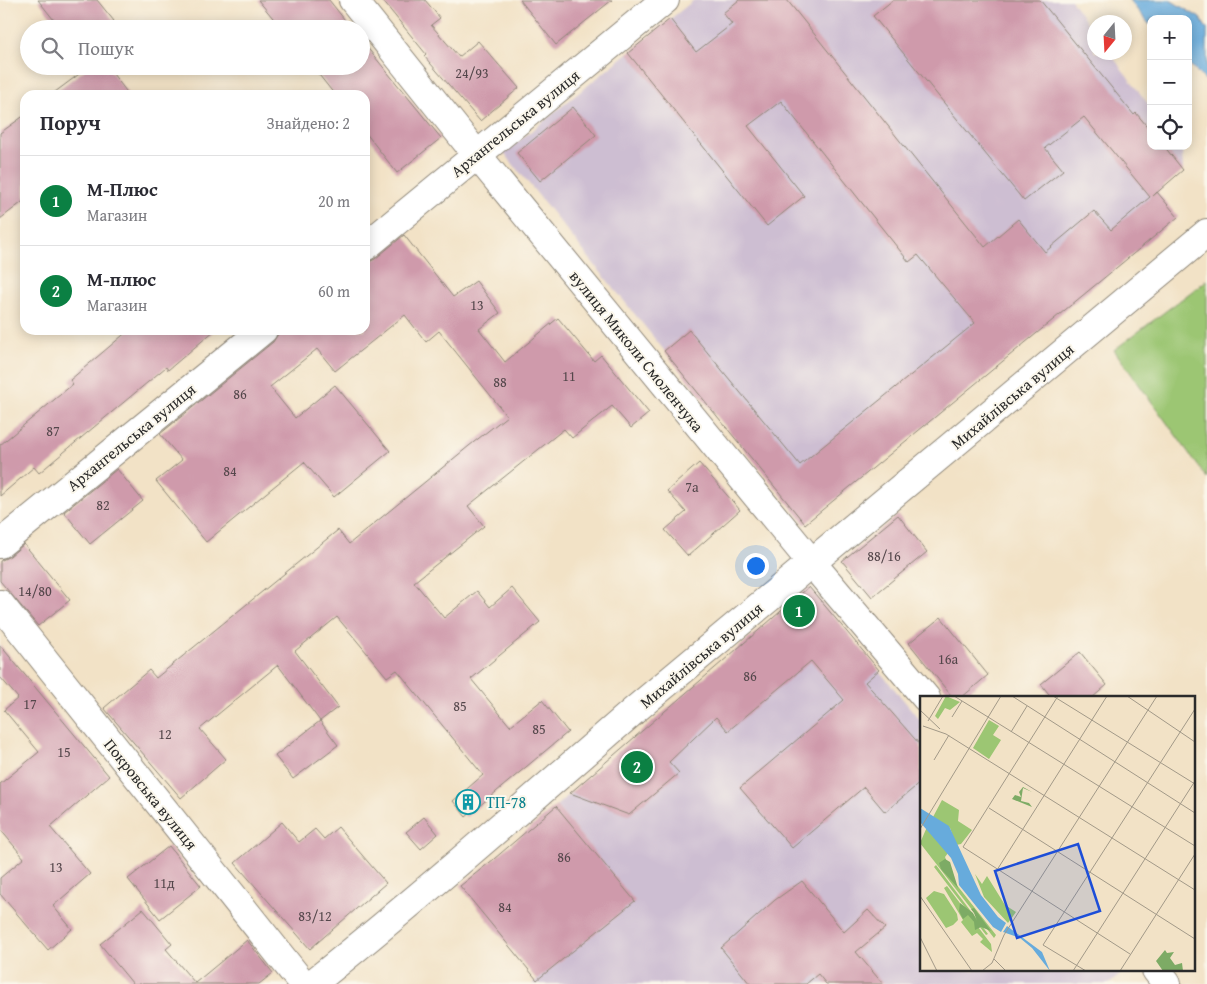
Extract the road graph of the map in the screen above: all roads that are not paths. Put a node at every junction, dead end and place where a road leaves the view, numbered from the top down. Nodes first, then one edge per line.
1 (353, 0) edge
2 (665, 0) edge
3 (369, 20) edge
4 (370, 21) edge
5 (477, 155) junction
6 (1207, 233) edge
7 (370, 242) edge
8 (257, 335) edge
9 (0, 544) edge
10 (811, 562) junction
11 (0, 604) edge
12 (924, 696) edge
13 (1158, 972) edge
14 (303, 984) edge
15 (312, 984) edge
16 (1167, 984) edge

1 - 3 street, вулиця Миколи Смоленчука
2 - 5 street, Архангельська вулиця
4 - 5 street, вулиця Миколи Смоленчука
5 - 7 street, Архангельська вулиця
5 - 10 street, вулиця Миколи Смоленчука
6 - 10 street, Михайлівська вулиця
8 - 9 street, Архангельська вулиця
10 - 12 street, вулиця Миколи Смоленчука
10 - 15 street, Михайлівська вулиця
11 - 14 street, Покровська вулиця
13 - 16 street

